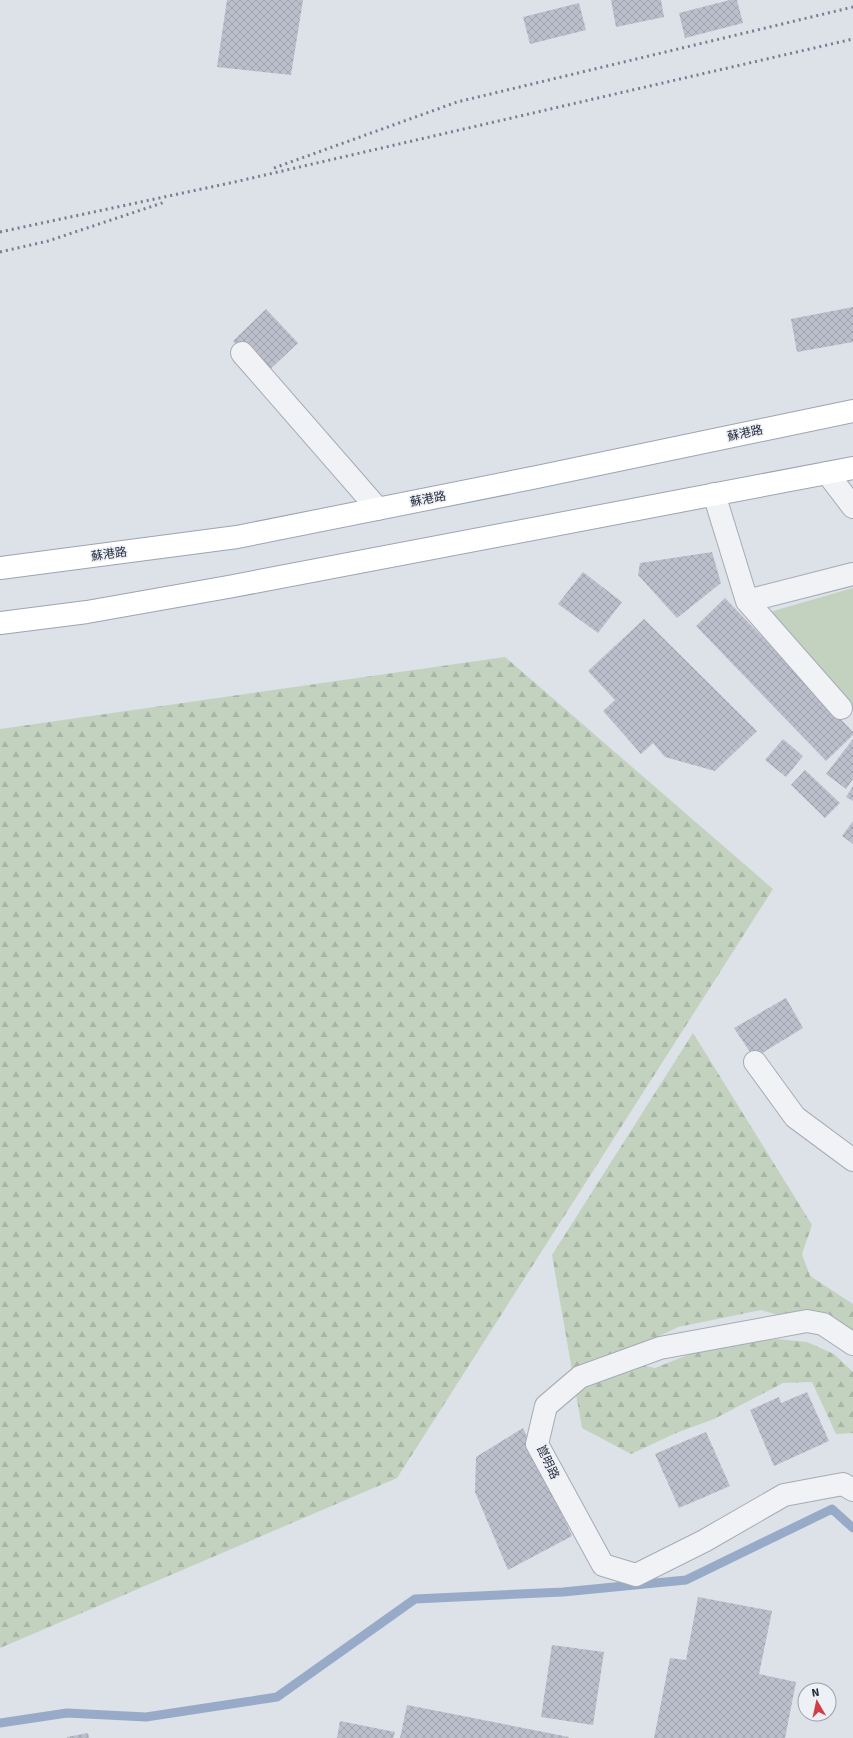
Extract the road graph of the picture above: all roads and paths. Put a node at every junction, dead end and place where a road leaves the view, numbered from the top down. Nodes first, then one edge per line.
1 (242, 353) dead end
2 (853, 411) edge
3 (853, 468) edge
4 (827, 473) junction
5 (714, 494) junction
6 (853, 508) edge
7 (378, 509) junction
8 (0, 568) edge
9 (853, 574) edge
10 (747, 601) junction
11 (0, 623) edge
12 (841, 708) dead end
13 (755, 1062) dead end
14 (853, 1160) edge
15 (853, 1344) edge
16 (853, 1490) edge

1 - 7 street
2 - 7 main road, 蘇港路
3 - 4 main road
4 - 5 main road
4 - 6 street
5 - 10 street
5 - 11 main road
7 - 8 main road, 蘇港路
9 - 10 street
10 - 12 street
13 - 14 street
15 - 16 street, 崑明路

